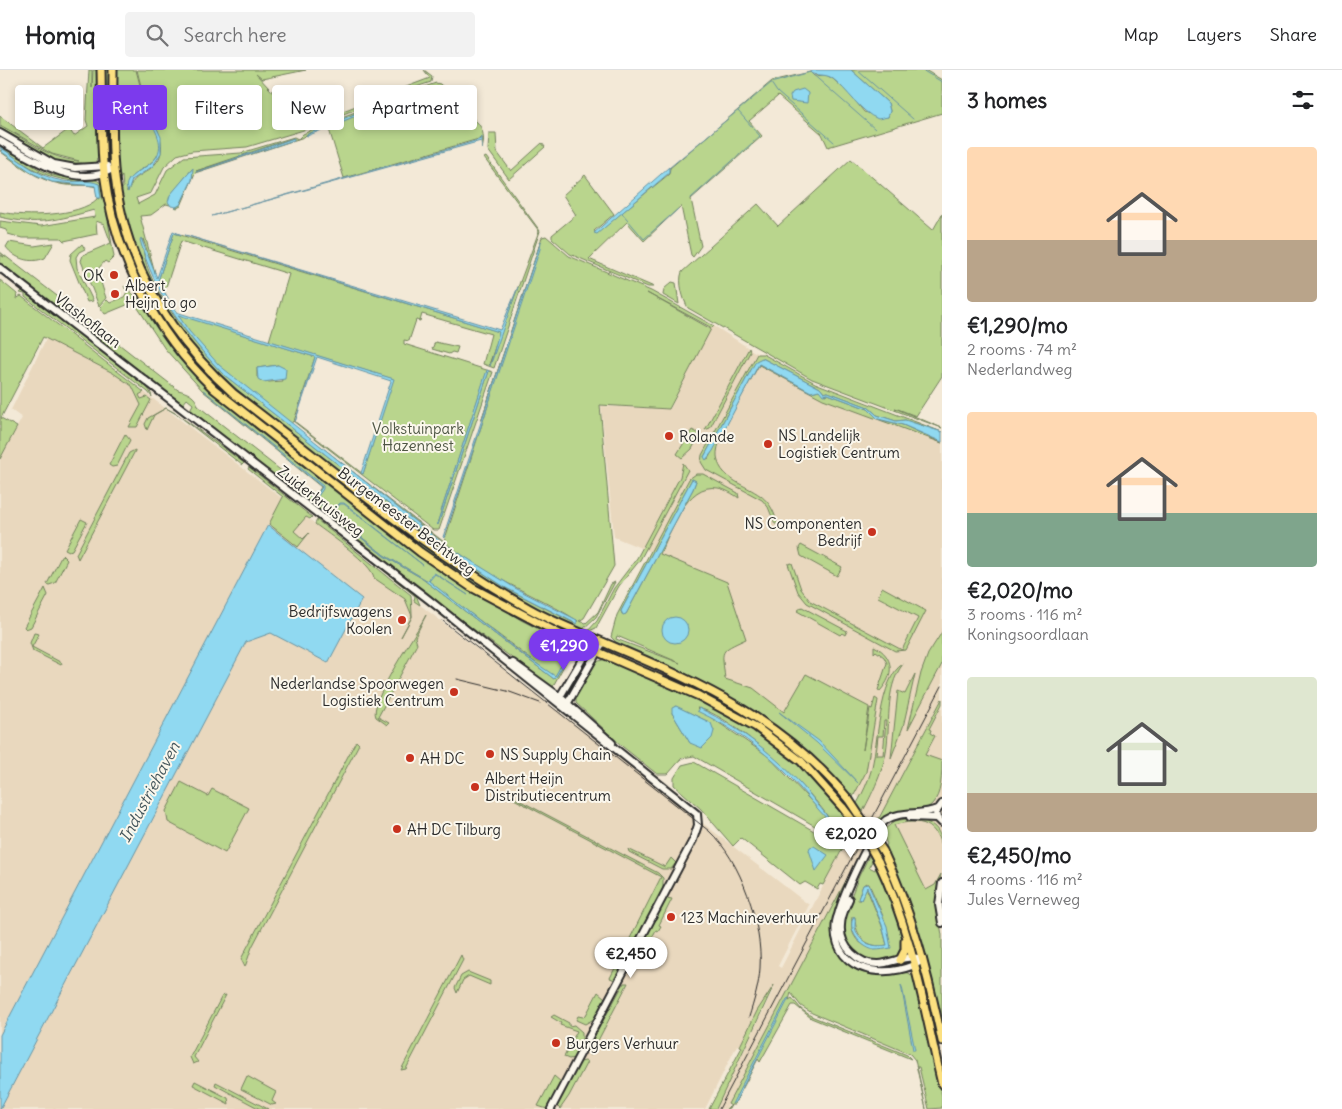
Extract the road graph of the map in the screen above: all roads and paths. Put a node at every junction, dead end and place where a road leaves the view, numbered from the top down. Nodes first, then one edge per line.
1 (102, 70) edge
2 (113, 70) edge
3 (0, 133) edge
4 (0, 141) edge
5 (114, 168) junction
6 (104, 170) junction
7 (0, 268) edge
8 (160, 392) joint
9 (468, 631) junction
10 (594, 639) junction
11 (603, 642) junction
12 (589, 649) junction
13 (597, 653) junction
14 (560, 697) junction
15 (556, 703) junction
16 (568, 703) junction
17 (564, 710) junction
18 (627, 758) junction
19 (940, 807) edge
20 (940, 821) edge
21 (942, 883) edge
22 (942, 922) edge
23 (906, 935) junction
24 (913, 957) junction
25 (900, 960) junction
26 (923, 960) junction
27 (915, 965) junction
28 (942, 1041) edge
29 (942, 1084) edge
30 (551, 1109) edge

1 - 6 main road, Burgemeester Bechtweg
2 - 5 main road, Burgemeester Bechtweg
3 - 6 street
4 - 6 street
5 - 6 street
5 - 10 main road, Burgemeester Bechtweg
6 - 12 main road, Burgemeester Bechtweg
7 - 8 street, Vlashoflaan
8 - 9 street, Zuiderkruisweg
9 - 14 street, Zuiderkruisweg
9 - 15 street, Zuiderkruisweg
10 - 11 main road, Burgemeester Bechtweg
10 - 12 street
11 - 13 street
11 - 26 main road, Burgemeester Bechtweg, bridge
12 - 13 main road, Burgemeester Bechtweg
12 - 14 street
13 - 16 street
13 - 23 main road, Burgemeester Bechtweg, bridge
14 - 15 street
14 - 16 street, Zuiderkruisweg
15 - 17 street, Zuiderkruisweg
16 - 17 street
16 - 18 street, Zuiderkruisweg
17 - 18 street, Zuiderkruisweg
18 - 30 street, Zuiderkruisweg
19 - 20 street
19 - 27 street
20 - 25 street
21 - 22 street
23 - 24 main road, Burgemeester Bechtweg
23 - 25 main road
24 - 25 street
24 - 26 street
24 - 27 main road, Burgemeester Bechtweg
26 - 27 street
26 - 28 main road, Burgemeester Bechtweg
27 - 29 main road, Burgemeester Bechtweg

